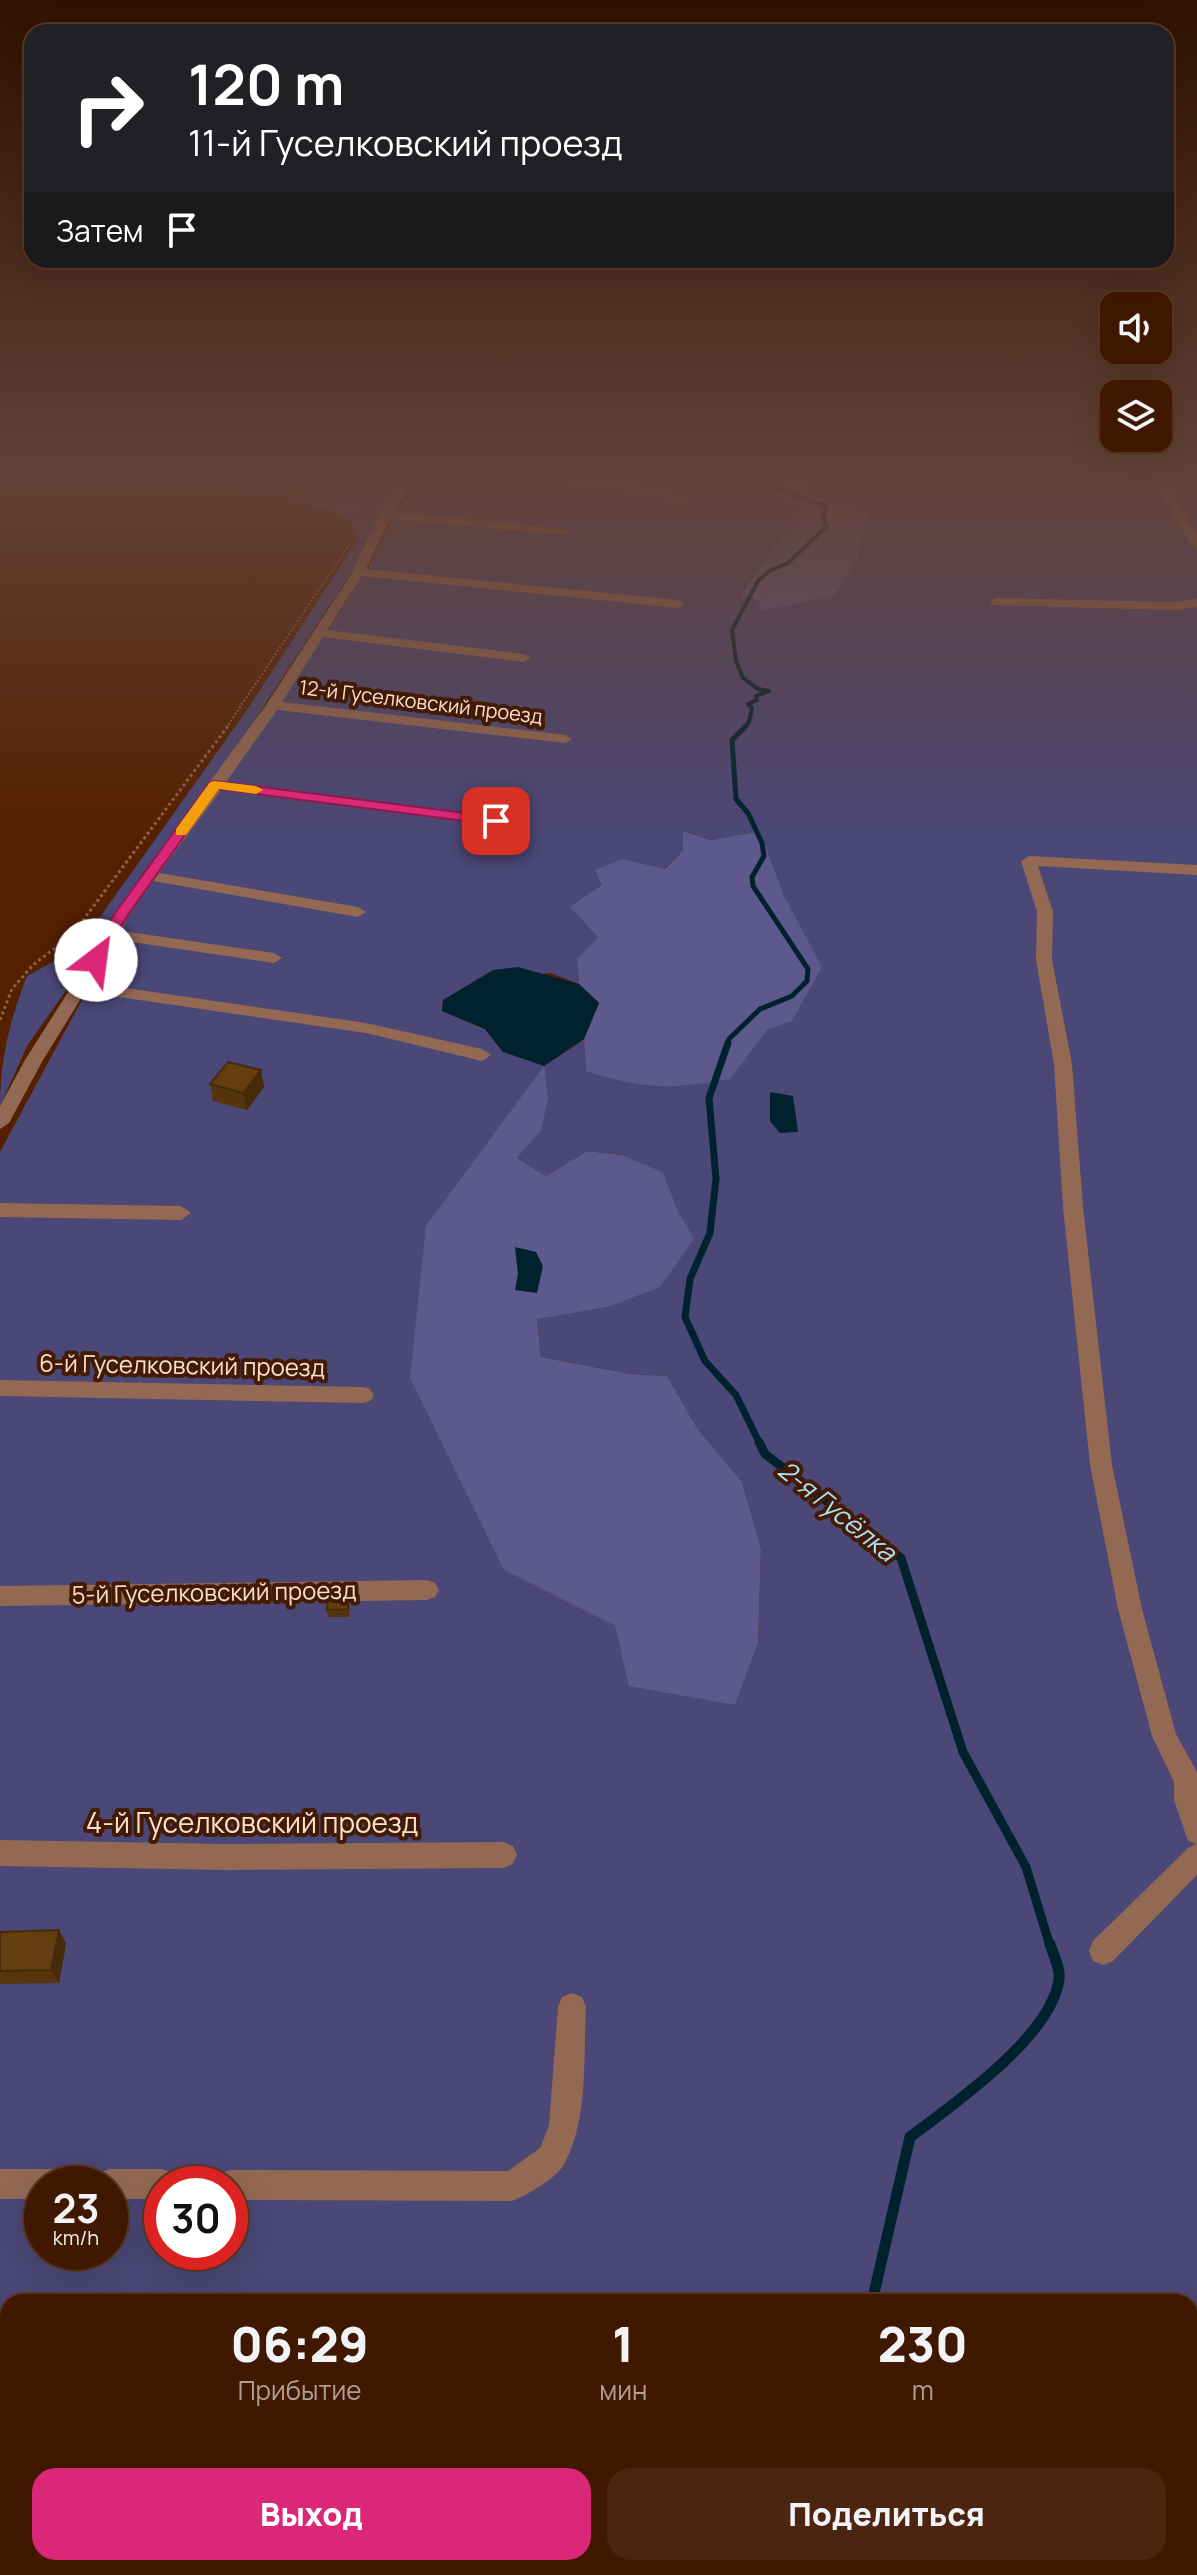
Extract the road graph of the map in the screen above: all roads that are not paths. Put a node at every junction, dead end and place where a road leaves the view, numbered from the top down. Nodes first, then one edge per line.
1 (343, 594) edge
2 (580, 594) edge
3 (996, 602) dead end
4 (1197, 603) edge
5 (678, 604) dead end
6 (318, 633) junction
7 (524, 658) dead end
8 (273, 705) junction
9 (565, 739) dead end
10 (215, 785) junction
11 (523, 825) dead end
12 (1197, 870) edge
13 (149, 876) junction
14 (358, 912) dead end
15 (113, 934) junction
16 (274, 958) dead end
17 (79, 986) junction
18 (482, 1055) dead end
19 (0, 1123) edge
20 (0, 1210) edge
21 (181, 1213) dead end
22 (0, 1388) edge
23 (363, 1395) dead end
24 (427, 1590) dead end
25 (0, 1596) edge
26 (1192, 1782) edge
27 (1197, 1832) edge
28 (0, 1853) edge
29 (504, 1855) dead end
30 (1197, 1857) edge
31 (1103, 1951) dead end
32 (572, 2007) dead end
33 (0, 2184) edge
34 (24, 2184) edge
35 (248, 2185) edge

1 - 6 street
2 - 5 street
3 - 4 street
6 - 7 street
6 - 8 street
8 - 9 street, 12-й Гуселковский проезд
8 - 10 street
10 - 11 street
10 - 13 street
12 - 26 street
13 - 14 street
13 - 15 street
15 - 16 street
15 - 17 street
17 - 18 street
17 - 19 street
20 - 21 street
22 - 23 street, 6-й Гуселковский проезд
24 - 25 street, 5-й Гуселковский проезд
26 - 27 street
28 - 29 street, 4-й Гуселковский проезд
30 - 31 street
32 - 35 street
33 - 34 street

